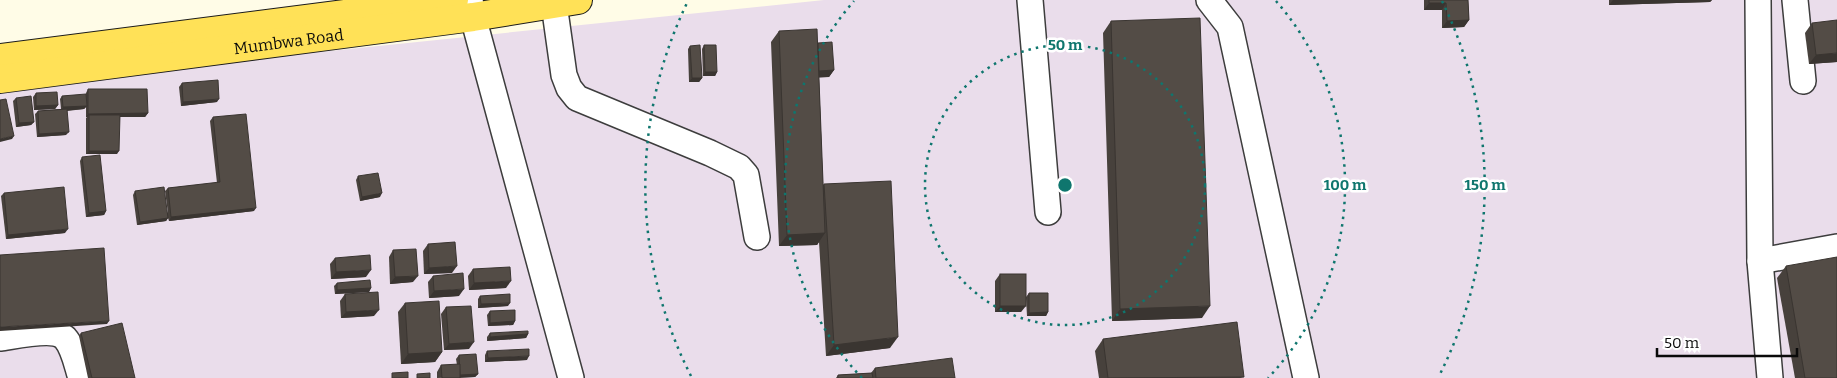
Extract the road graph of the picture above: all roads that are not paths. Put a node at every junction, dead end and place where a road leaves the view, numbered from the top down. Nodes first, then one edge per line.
1 (1030, 0) edge
2 (1209, 0) edge
3 (1758, 0) edge
4 (1796, 0) edge
5 (566, 2) edge
6 (466, 6) edge
7 (0, 58) edge
8 (0, 79) edge
9 (1803, 81) dead end
10 (1048, 212) dead end
11 (756, 237) dead end
12 (1837, 247) edge
13 (1760, 261) junction
14 (0, 338) edge
15 (81, 378) edge
16 (571, 378) edge
17 (1306, 378) edge
18 (1770, 378) edge

1 - 10 street
2 - 17 street
3 - 13 street
4 - 9 street
5 - 6 main road, Mumbwa Road
5 - 11 street
6 - 7 main road, Mumbwa Road
6 - 8 main road, Mumbwa Road
6 - 16 street
12 - 13 street
13 - 18 street
14 - 15 street

